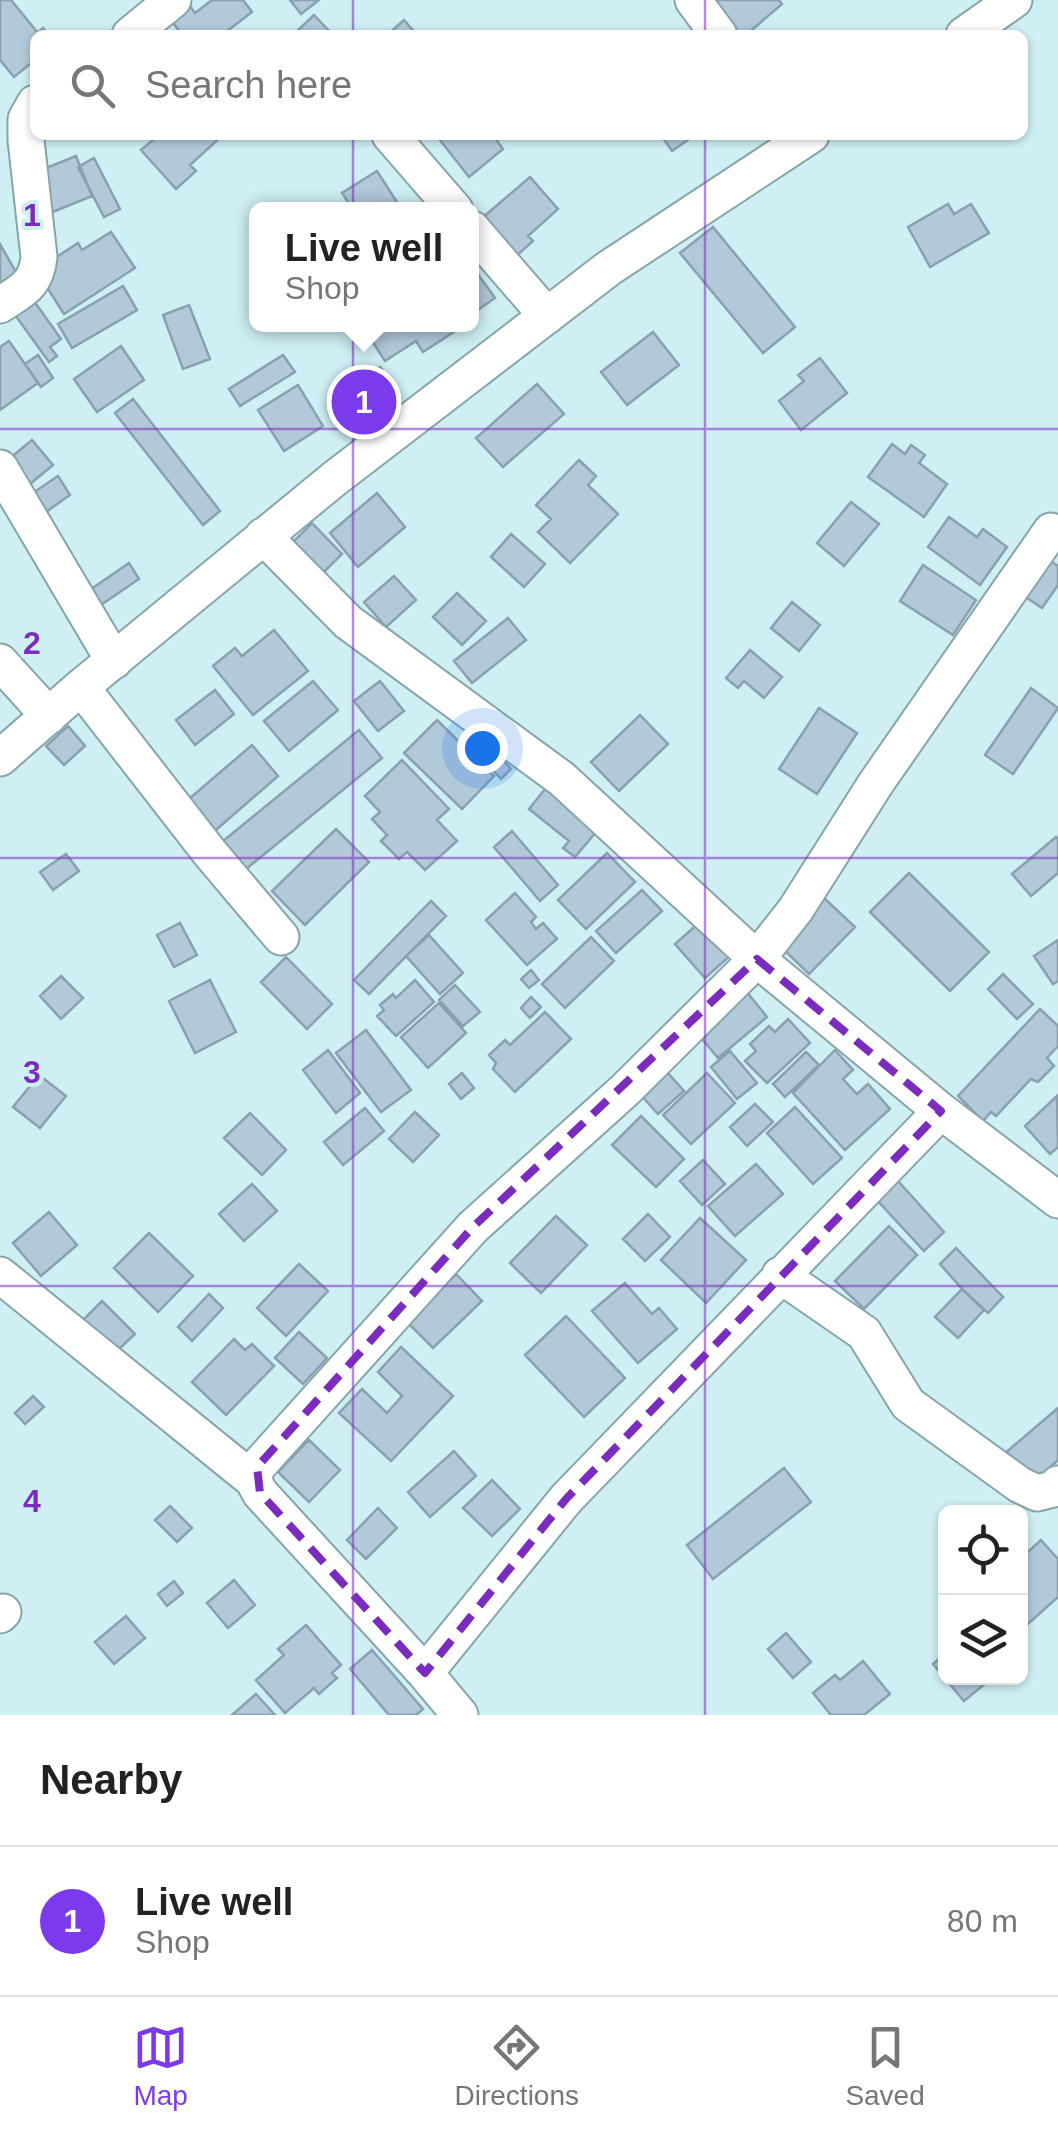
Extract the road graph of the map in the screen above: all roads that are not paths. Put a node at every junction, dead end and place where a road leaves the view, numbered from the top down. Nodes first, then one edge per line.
1 (173, 0) edge
2 (694, 0) edge
3 (1014, 0) edge
4 (136, 30) edge
5 (715, 30) edge
6 (971, 30) edge
7 (30, 113) edge
8 (394, 140) edge
9 (798, 140) edge
10 (447, 202) edge
11 (479, 237) edge
12 (0, 306) edge
13 (548, 316) junction
14 (0, 468) edge
15 (1051, 531) dead end
16 (263, 536) junction
17 (114, 660) junction
18 (0, 662) edge
19 (81, 687) junction
20 (48, 716) junction
21 (0, 758) edge
22 (281, 937) dead end
23 (758, 959) junction
24 (941, 1111) junction
25 (1058, 1200) edge
26 (0, 1275) edge
27 (780, 1275) junction
28 (253, 1480) junction
29 (1058, 1484) edge
30 (425, 1672) junction
31 (460, 1715) edge

1 - 4 street
2 - 5 street
3 - 6 street
7 - 12 street
8 - 10 street
9 - 13 street
11 - 13 street
13 - 16 street
14 - 17 street
15 - 23 street
16 - 17 street
16 - 23 street
17 - 19 street
18 - 20 street
19 - 20 street
19 - 22 street
20 - 21 street
23 - 24 street
23 - 28 street
24 - 25 street
24 - 27 street
26 - 28 street
27 - 29 street
27 - 30 street
28 - 30 street
30 - 31 street

